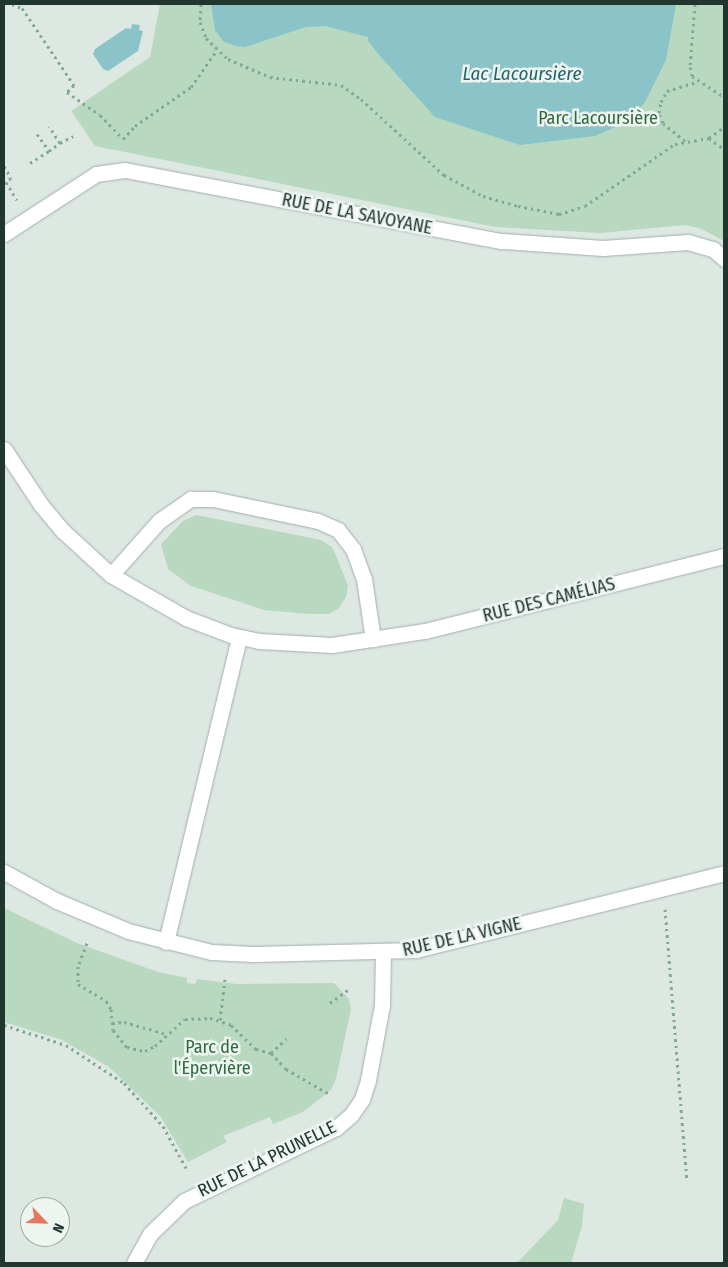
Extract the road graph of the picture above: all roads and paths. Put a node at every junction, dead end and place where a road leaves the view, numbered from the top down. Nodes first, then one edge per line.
1 (12, 4) edge
2 (202, 4) edge
3 (694, 4) edge
4 (217, 50) junction
5 (697, 81) junction
6 (724, 97) edge
7 (49, 126) dead end
8 (724, 127) edge
9 (37, 134) dead end
10 (73, 136) dead end
11 (709, 138) junction
12 (685, 141) junction
13 (60, 143) junction
14 (724, 149) edge
15 (49, 151) junction
16 (30, 163) dead end
17 (4, 166) edge
18 (5, 183) edge
19 (16, 200) dead end
20 (4, 234) edge
21 (724, 259) edge
22 (4, 449) edge
23 (724, 556) edge
24 (111, 575) junction
25 (239, 638) junction
26 (373, 639) junction
27 (4, 872) edge
28 (724, 873) edge
29 (666, 914) dead end
30 (166, 942) junction
31 (87, 943) dead end
32 (383, 952) junction
33 (225, 979) dead end
34 (348, 990) dead end
35 (330, 1003) dead end
36 (220, 1020) junction
37 (112, 1022) junction
38 (4, 1025) edge
39 (167, 1034) junction
40 (286, 1039) dead end
41 (270, 1053) junction
42 (331, 1095) dead end
43 (186, 1168) dead end
44 (686, 1180) dead end
45 (134, 1263) edge

1 - 4 path
2 - 4 path
3 - 5 path
4 - 12 path
5 - 6 path
5 - 12 path
7 - 13 path
8 - 11 path
9 - 15 path
10 - 13 path
11 - 12 path
11 - 14 path
13 - 15 path
15 - 16 path
17 - 18 path
18 - 19 path
20 - 21 street, RUE DE LA SAVOYANE
22 - 24 street, RUE DES CAMÉLIAS
23 - 26 street, RUE DES CAMÉLIAS
24 - 25 street, RUE DES CAMÉLIAS
24 - 26 street
25 - 26 street, RUE DES CAMÉLIAS
25 - 30 street
27 - 30 street, RUE DE LA VIGNE
28 - 32 street, RUE DE LA VIGNE
29 - 44 path
30 - 32 street, RUE DE LA VIGNE
31 - 37 path
32 - 45 street, RUE DE LA PRUNELLE
33 - 36 path
34 - 35 path
36 - 39 path
36 - 41 path
37 - 39 path
37 - 39 path
38 - 43 path
40 - 41 path
41 - 42 path

